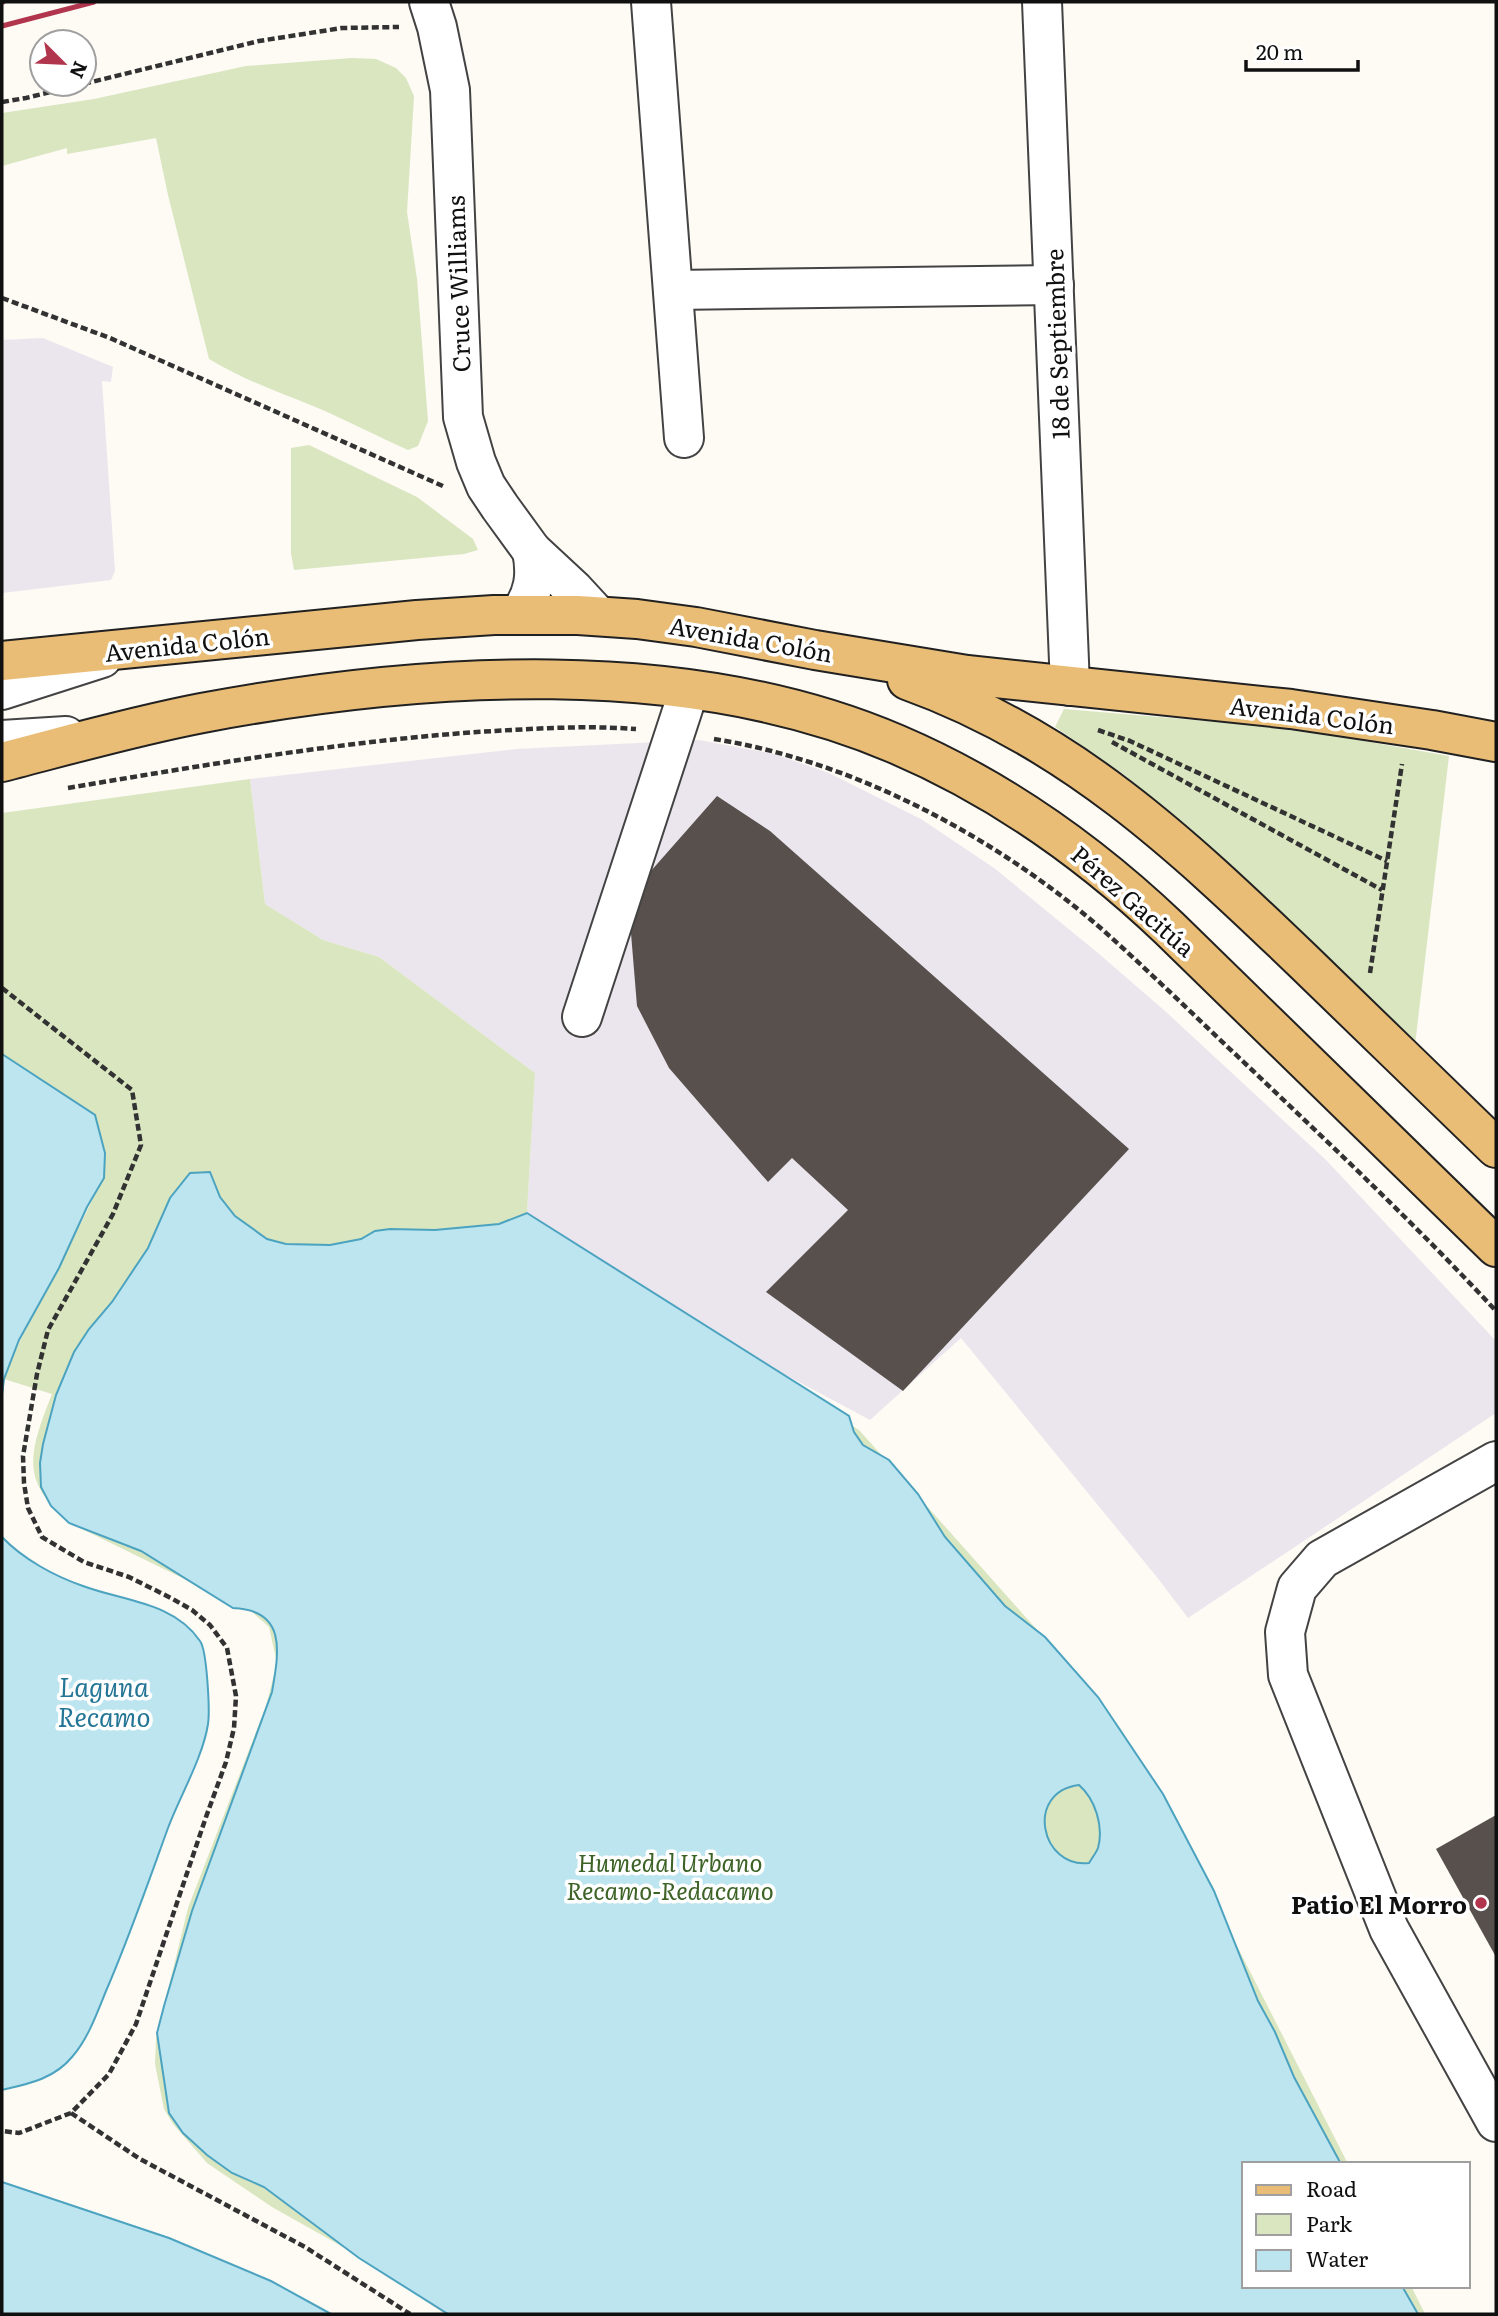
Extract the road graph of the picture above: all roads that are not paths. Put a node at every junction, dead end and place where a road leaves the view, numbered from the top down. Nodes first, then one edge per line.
1 (651, 2) edge
2 (1042, 2) edge
3 (433, 14) edge
4 (1054, 285) junction
5 (673, 290) junction
6 (684, 438) dead end
7 (532, 551) junction
8 (519, 615) junction
9 (598, 616) junction
10 (124, 650) junction
11 (815, 650) junction
12 (2, 661) edge
13 (1069, 686) junction
14 (2, 690) edge
15 (689, 690) junction
16 (102, 736) junction
17 (2, 740) edge
18 (1496, 742) edge
19 (2, 762) edge
20 (582, 1017) dead end
21 (1496, 1148) edge
22 (1493, 1237) edge
23 (1496, 1461) edge
24 (1496, 2122) edge

1 - 5 street
2 - 4 street, 18 de Septiembre
3 - 7 street, Cruce Williams
4 - 5 street
4 - 13 street, 18 de Septiembre
5 - 6 street
7 - 8 street
7 - 9 street, Cruce Williams
8 - 9 main road, Avenida Colón
8 - 10 main road, Avenida Colón
9 - 11 main road, Avenida Colón
10 - 12 main road, Avenida Colón
10 - 14 street
11 - 13 main road, Avenida Colón
11 - 21 main road
13 - 18 main road, Avenida Colón
15 - 16 main road
15 - 20 street
15 - 22 main road, Pérez Gacitúa
16 - 17 street
16 - 19 main road
23 - 24 street

